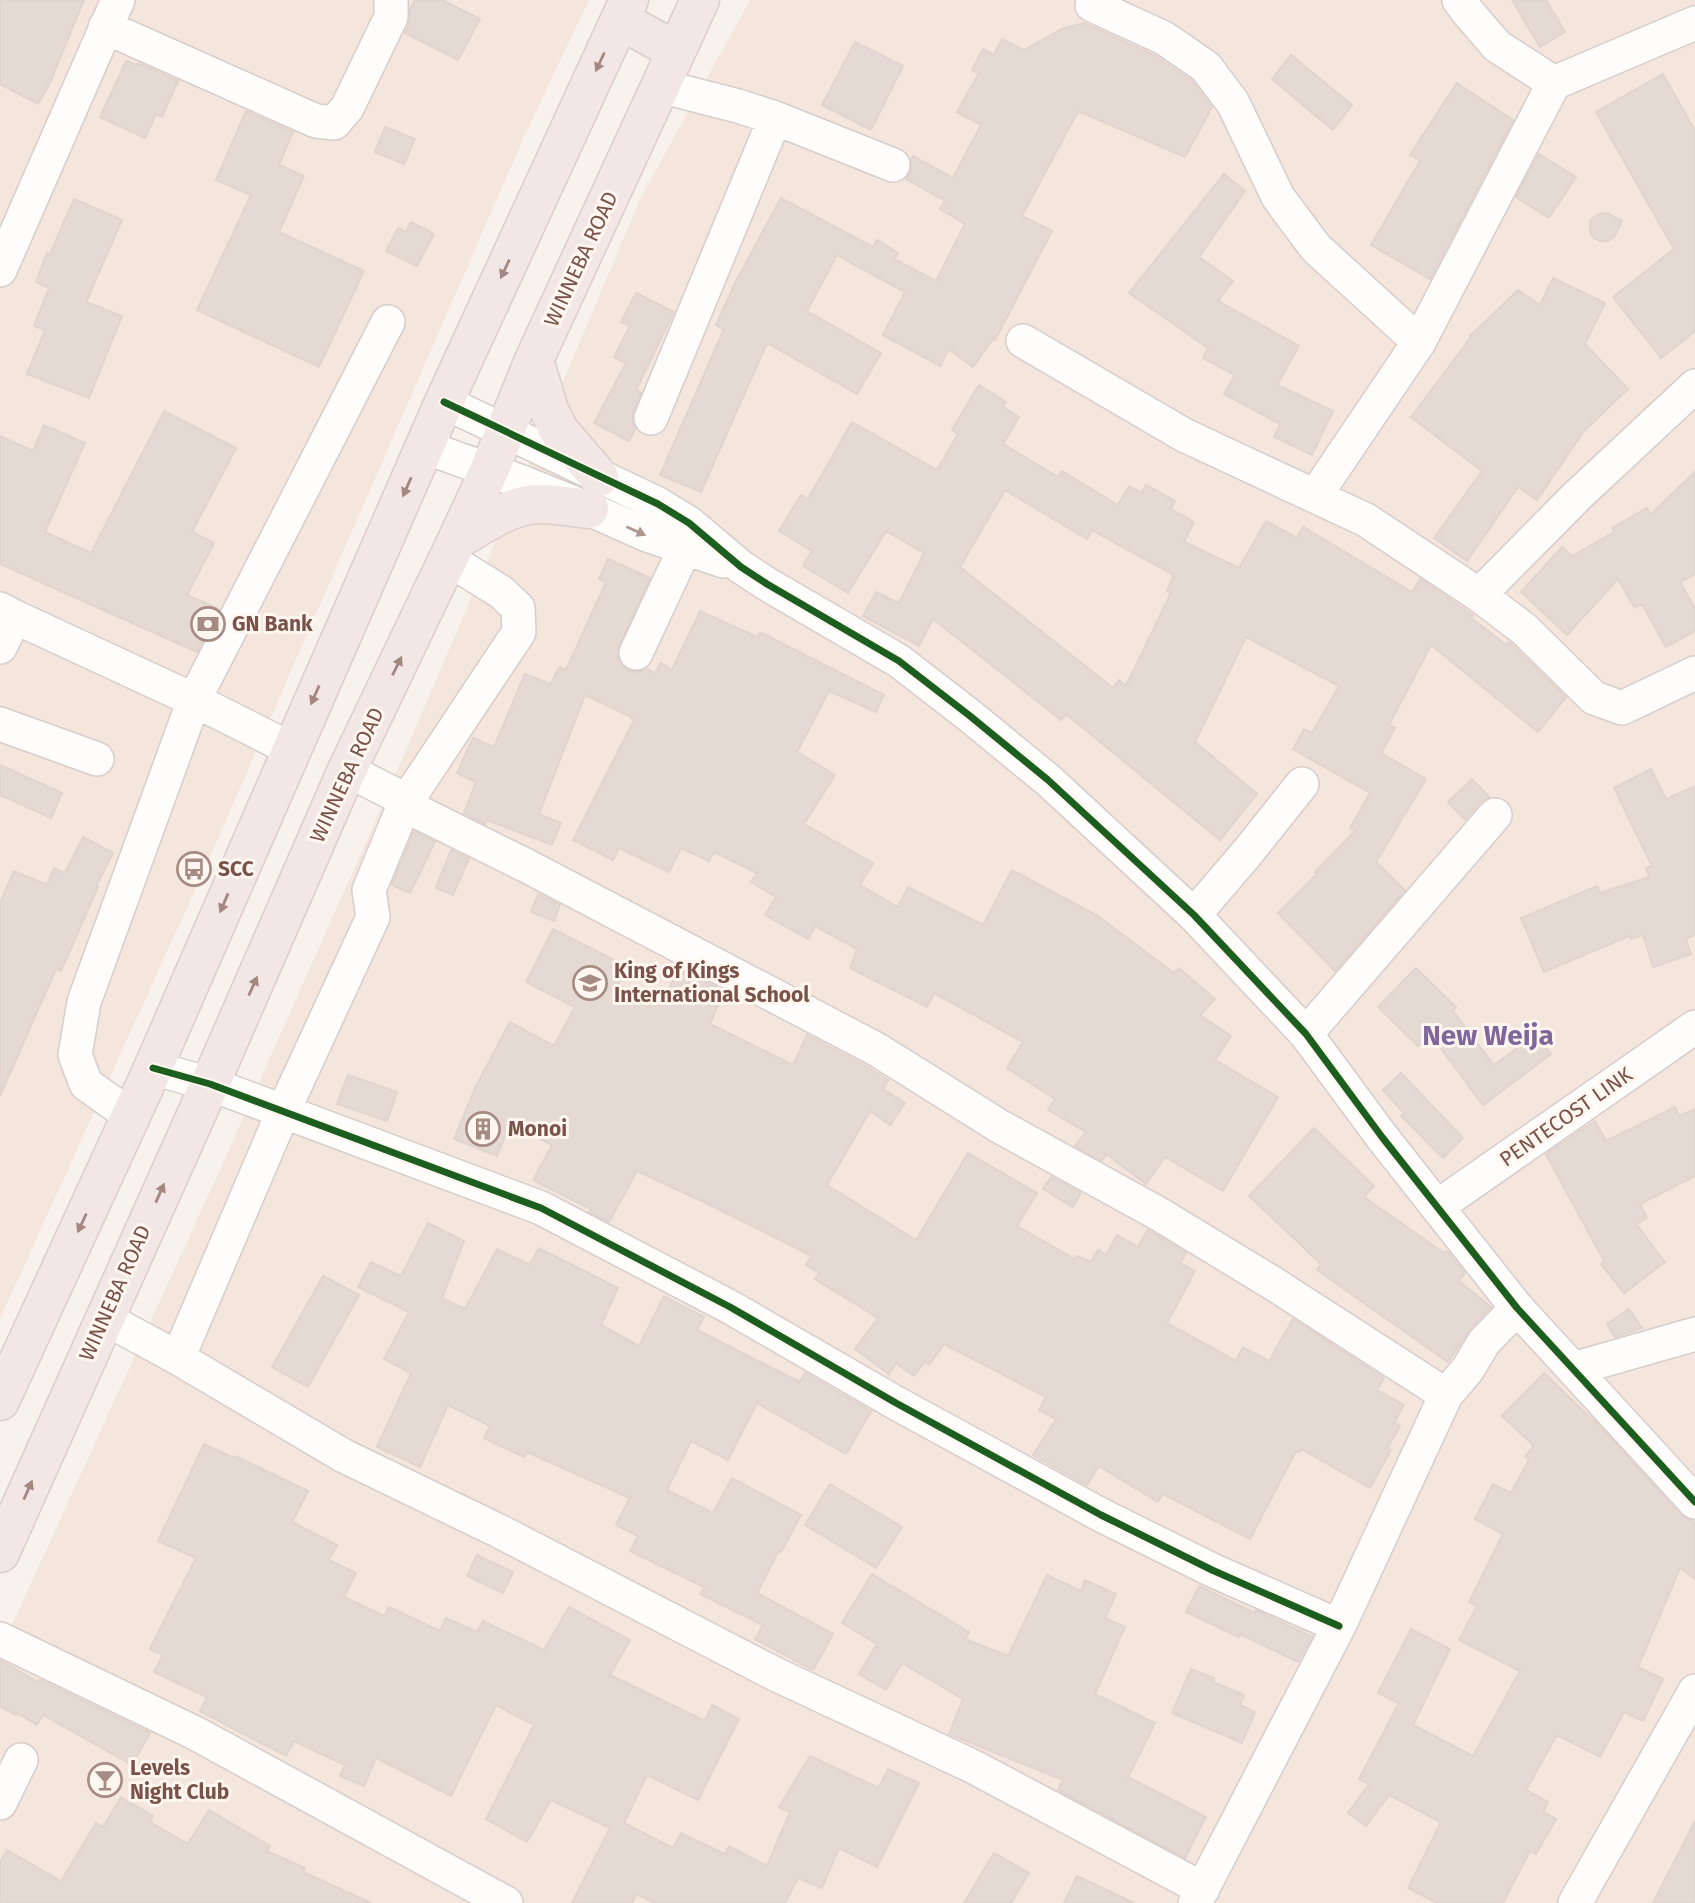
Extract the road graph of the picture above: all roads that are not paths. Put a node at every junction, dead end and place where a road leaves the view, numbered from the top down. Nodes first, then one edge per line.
1 (391, 0) edge
2 (700, 0) edge
3 (1459, 0) edge
4 (1092, 5) dead end
5 (624, 10) edge
6 (111, 13) edge
7 (1695, 23) edge
8 (676, 51) junction
9 (1554, 83) junction
10 (660, 86) junction
11 (775, 118) junction
12 (893, 165) dead end
13 (0, 270) edge
14 (388, 322) dead end
15 (1023, 341) dead end
16 (1419, 342) junction
17 (534, 360) junction
18 (1695, 386) edge
19 (444, 402) junction
20 (651, 418) dead end
21 (505, 430) junction
22 (425, 447) junction
23 (489, 471) junction
24 (594, 493) junction
25 (1315, 496) junction
26 (685, 548) junction
27 (453, 550) junction
28 (741, 567) junction
29 (1479, 595) junction
30 (7, 613) edge
31 (0, 647) edge
32 (636, 653) dead end
33 (1695, 673) edge
34 (194, 700) junction
35 (0, 724) edge
36 (290, 749) junction
37 (97, 759) dead end
38 (347, 770) junction
39 (1302, 784) dead end
40 (404, 805) junction
41 (1495, 815) dead end
42 (1194, 915) junction
43 (1695, 1027) edge
44 (1306, 1034) junction
45 (153, 1068) junction
46 (210, 1084) junction
47 (283, 1112) junction
48 (131, 1116) junction
49 (1438, 1206) junction
50 (1517, 1308) junction
51 (104, 1318) junction
52 (1695, 1334) edge
53 (178, 1358) junction
54 (1573, 1368) junction
55 (1446, 1395) junction
56 (0, 1401) edge
57 (1695, 1502) edge
58 (0, 1553) edge
59 (1339, 1626) junction
60 (0, 1639) edge
61 (1695, 1691) edge
62 (21, 1760) dead end
63 (0, 1803) edge
64 (1199, 1896) edge
65 (506, 1903) edge
66 (1575, 1903) edge

1 - 6 street
2 - 8 highway, WINNEBA ROAD
3 - 9 street
4 - 16 street
5 - 8 highway
5 -> 19 highway
6 - 13 street
7 - 9 street
8 - 10 highway, WINNEBA ROAD
9 - 16 street
10 - 11 street
10 - 17 highway, WINNEBA ROAD
11 - 12 street
11 - 20 street
14 - 34 street
15 - 25 street
16 - 25 street
17 - 21 highway, WINNEBA ROAD
17 - 24 highway
18 - 29 street
19 - 21 street
19 - 22 highway
21 - 23 highway, WINNEBA ROAD
21 - 24 street
22 - 23 street
22 -> 36 highway
23 - 24 street
23 - 27 highway, WINNEBA ROAD
24 -> 26 street
24 - 27 highway
24 - 28 street
25 - 29 street
26 - 28 street
26 - 32 street
38 -> 27 highway, WINNEBA ROAD
27 - 40 street
28 - 42 street
29 - 33 street
30 - 31 street
30 - 34 street
34 - 36 street
34 - 48 street
35 - 37 street
36 -> 45 highway
38 - 40 street
46 -> 38 highway, WINNEBA ROAD
39 - 42 street
40 - 47 street
40 - 55 street
41 - 44 street
42 - 44 street
43 - 49 street, PENTECOST LINK
44 - 49 street
45 - 46 street
45 - 48 highway
46 - 47 street
51 -> 46 highway, WINNEBA ROAD
47 - 53 street
47 - 59 street
48 -> 56 highway
49 - 50 street
50 - 54 street
50 - 55 street
51 - 53 street
58 -> 51 highway, WINNEBA ROAD
52 - 54 street
53 - 64 street
54 - 57 street
55 - 59 street
59 - 64 street
60 - 65 street
61 - 66 street
62 - 63 street

